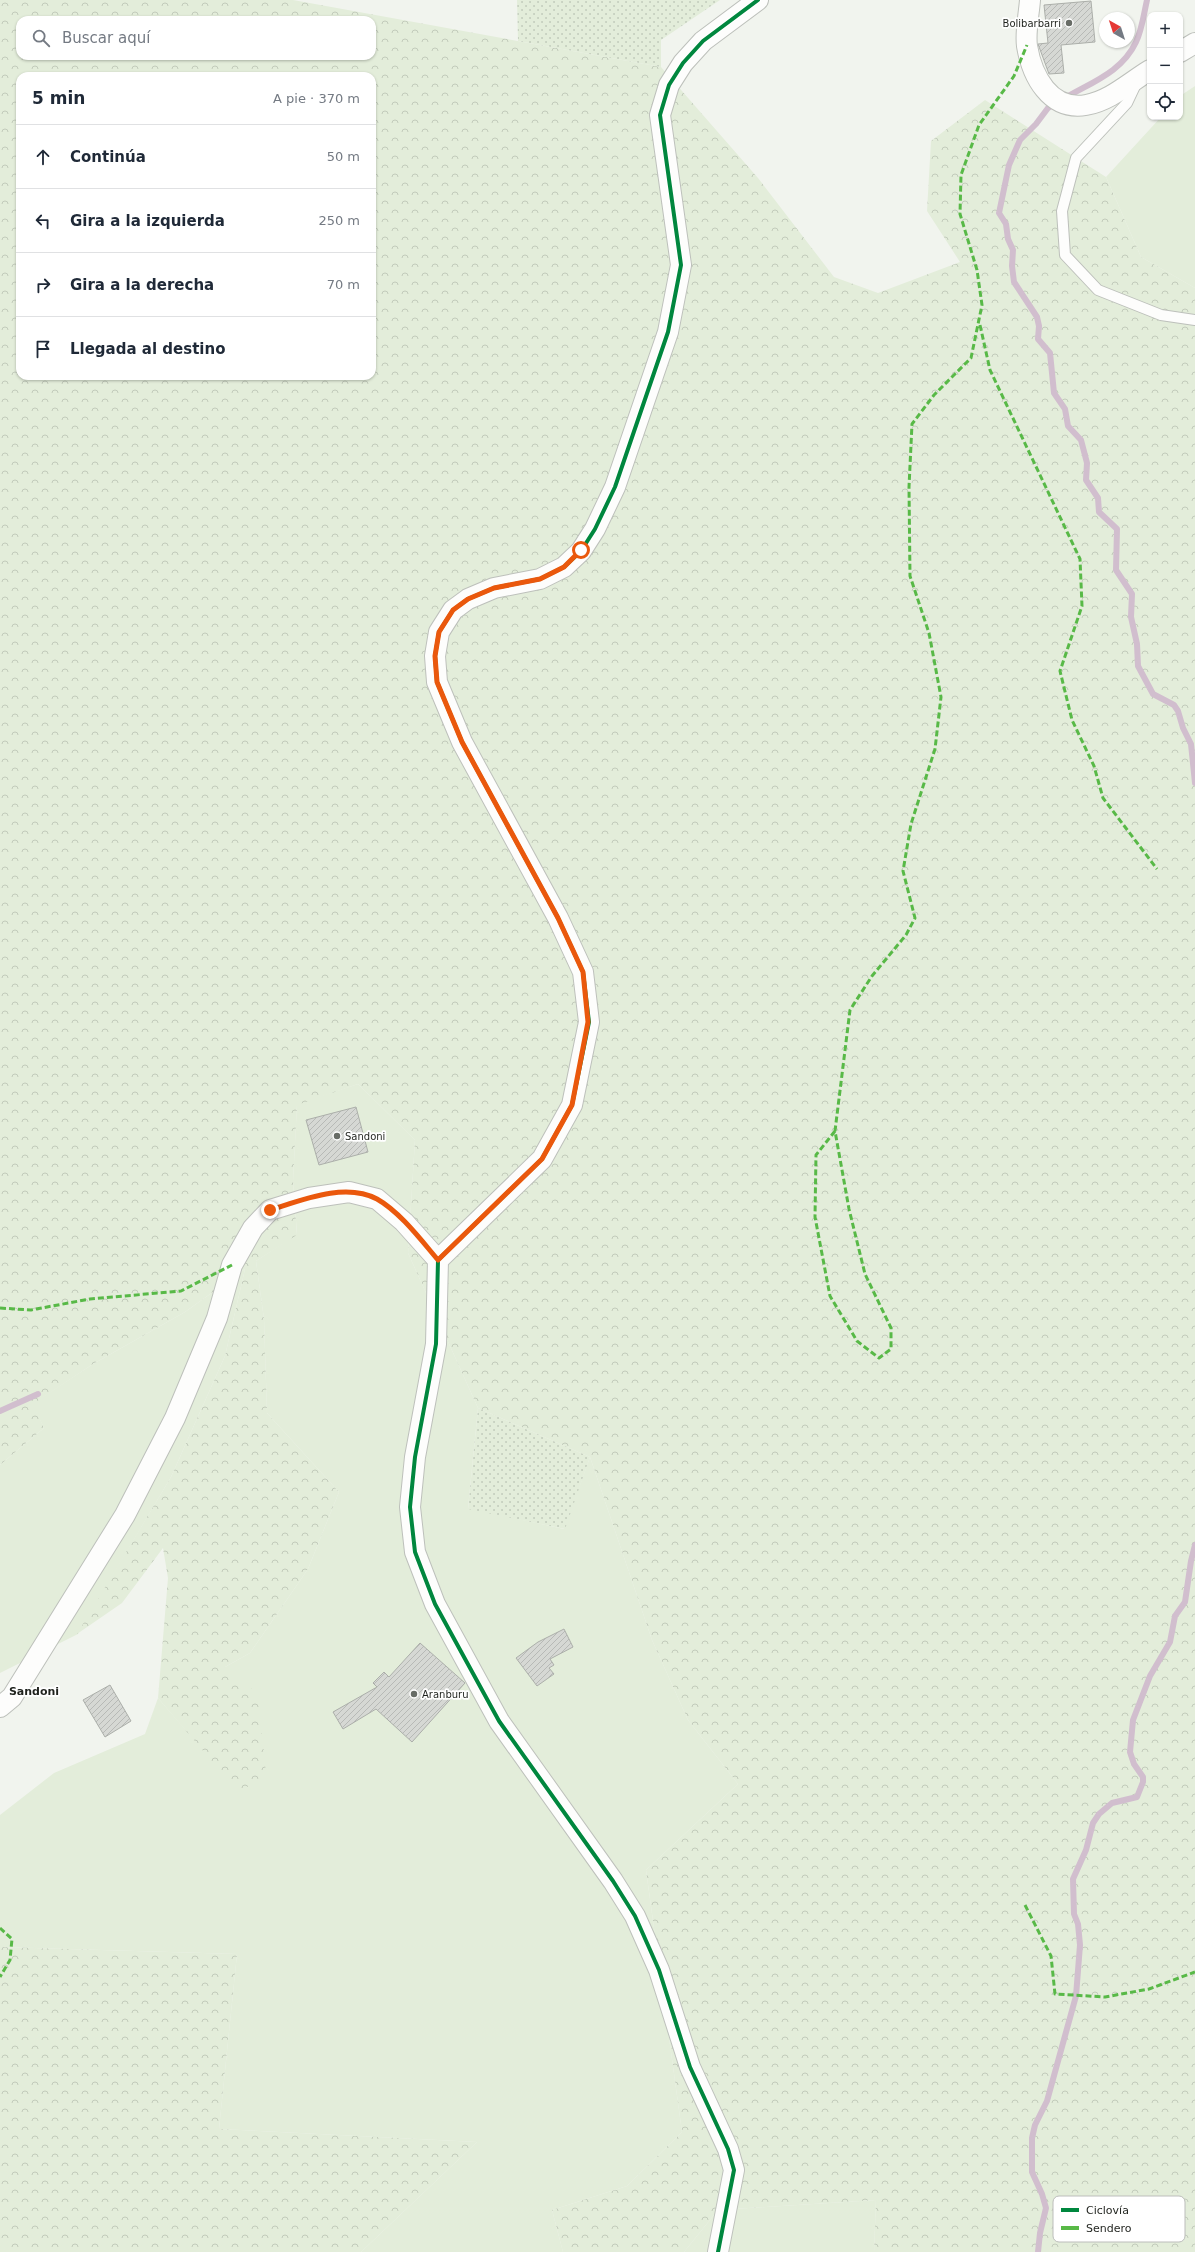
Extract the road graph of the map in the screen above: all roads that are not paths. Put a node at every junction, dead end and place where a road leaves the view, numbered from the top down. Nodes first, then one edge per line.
1 (758, 0) edge
2 (1030, 0) edge
3 (1195, 43) edge
4 (1183, 50) edge
5 (1146, 72) edge
6 (1195, 320) edge
7 (438, 1260) junction
8 (0, 1707) edge
9 (718, 2252) edge

1 - 7 street
2 - 5 street
3 - 4 street
5 - 6 lane
7 - 8 street
7 - 9 street

